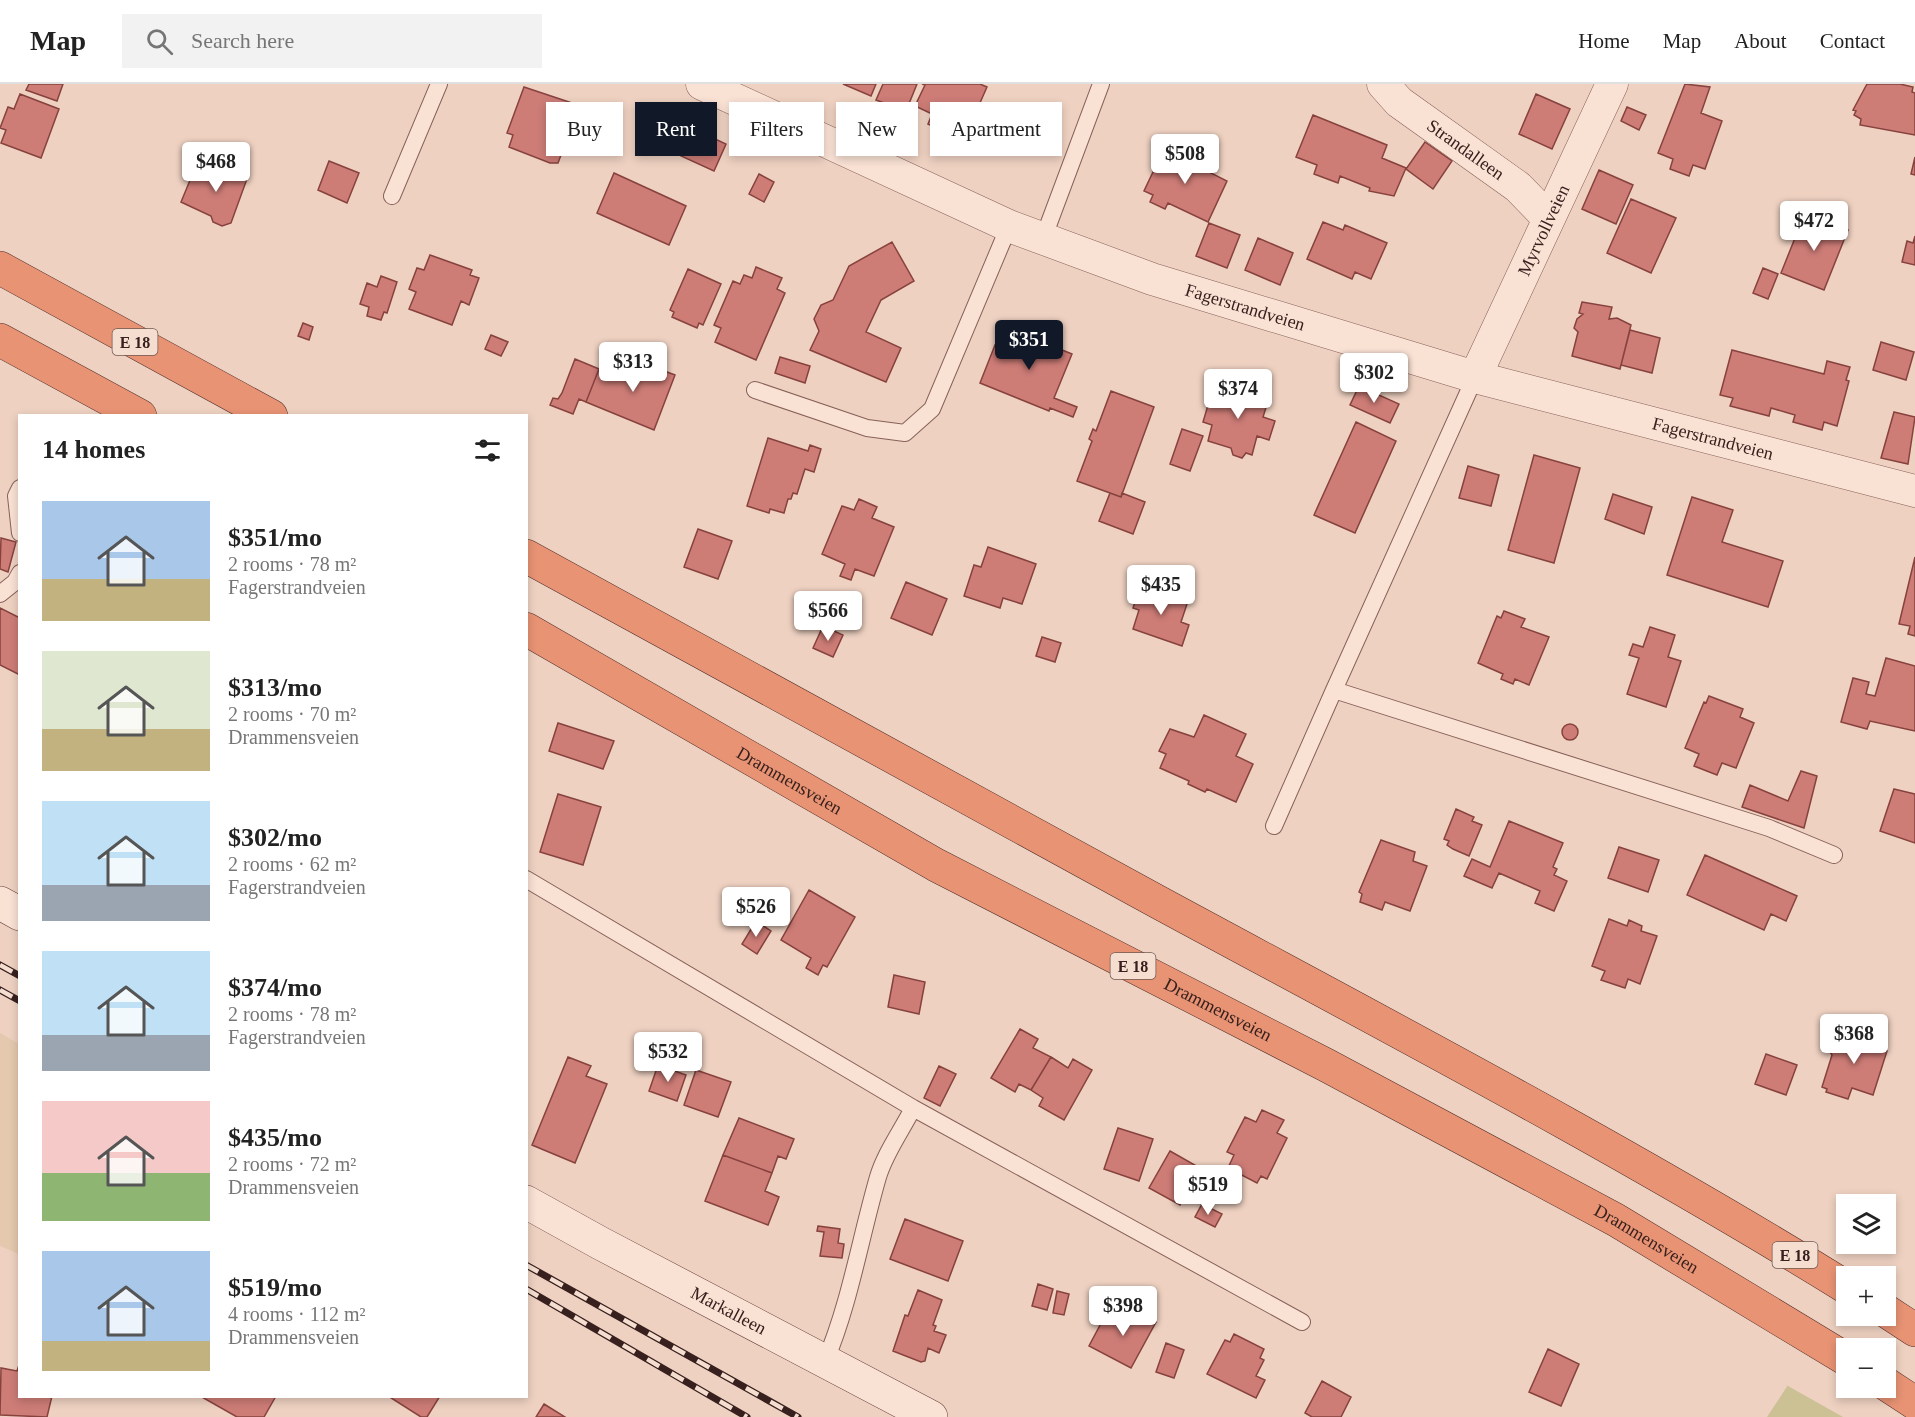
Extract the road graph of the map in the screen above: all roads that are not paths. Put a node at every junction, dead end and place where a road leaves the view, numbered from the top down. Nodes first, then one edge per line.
1 (439, 84) edge
2 (702, 84) edge
3 (1101, 84) edge
4 (1383, 84) edge
5 (1612, 84) edge
6 (392, 196) dead end
7 (1548, 218) junction
8 (1009, 226) junction
9 (1043, 239) junction
10 (0, 268) edge
11 (0, 340) edge
12 (1475, 377) junction
13 (755, 390) dead end
14 (136, 414) edge
15 (267, 414) edge
16 (18, 492) edge
17 (1915, 492) edge
18 (18, 514) edge
19 (528, 557) edge
20 (18, 577) edge
21 (0, 594) edge
22 (528, 630) edge
23 (1334, 690) junction
24 (1274, 826) dead end
25 (1834, 855) dead end
26 (528, 880) edge
27 (0, 903) edge
28 (18, 914) edge
29 (913, 1107) junction
30 (528, 1203) edge
31 (1836, 1281) edge
32 (1896, 1318) edge
33 (1302, 1322) dead end
34 (1915, 1330) edge
35 (1836, 1353) edge
36 (825, 1362) junction
37 (1896, 1391) edge
38 (1915, 1403) edge
39 (931, 1417) edge

1 - 6 lane
2 - 8 street, Fagerstrandveien
3 - 9 lane
4 - 7 street, Strandalleen
5 - 7 street, Myrvollveien
7 - 12 street, Myrvollveien
8 - 9 street, Fagerstrandveien
8 - 13 lane
9 - 12 street, Fagerstrandveien
10 - 15 highway, E 18
11 - 14 highway
12 - 17 street, Fagerstrandveien
12 - 23 lane
16 - 18 lane
19 - 31 highway, E 18
20 - 21 lane
22 - 35 highway, Drammensveien / E 18
23 - 24 lane
23 - 25 lane
26 - 29 lane
27 - 28 main road
29 - 33 lane
29 - 36 lane
30 - 36 main road, Markalleen
32 - 34 highway
36 - 39 main road, Markalleen
37 - 38 highway

